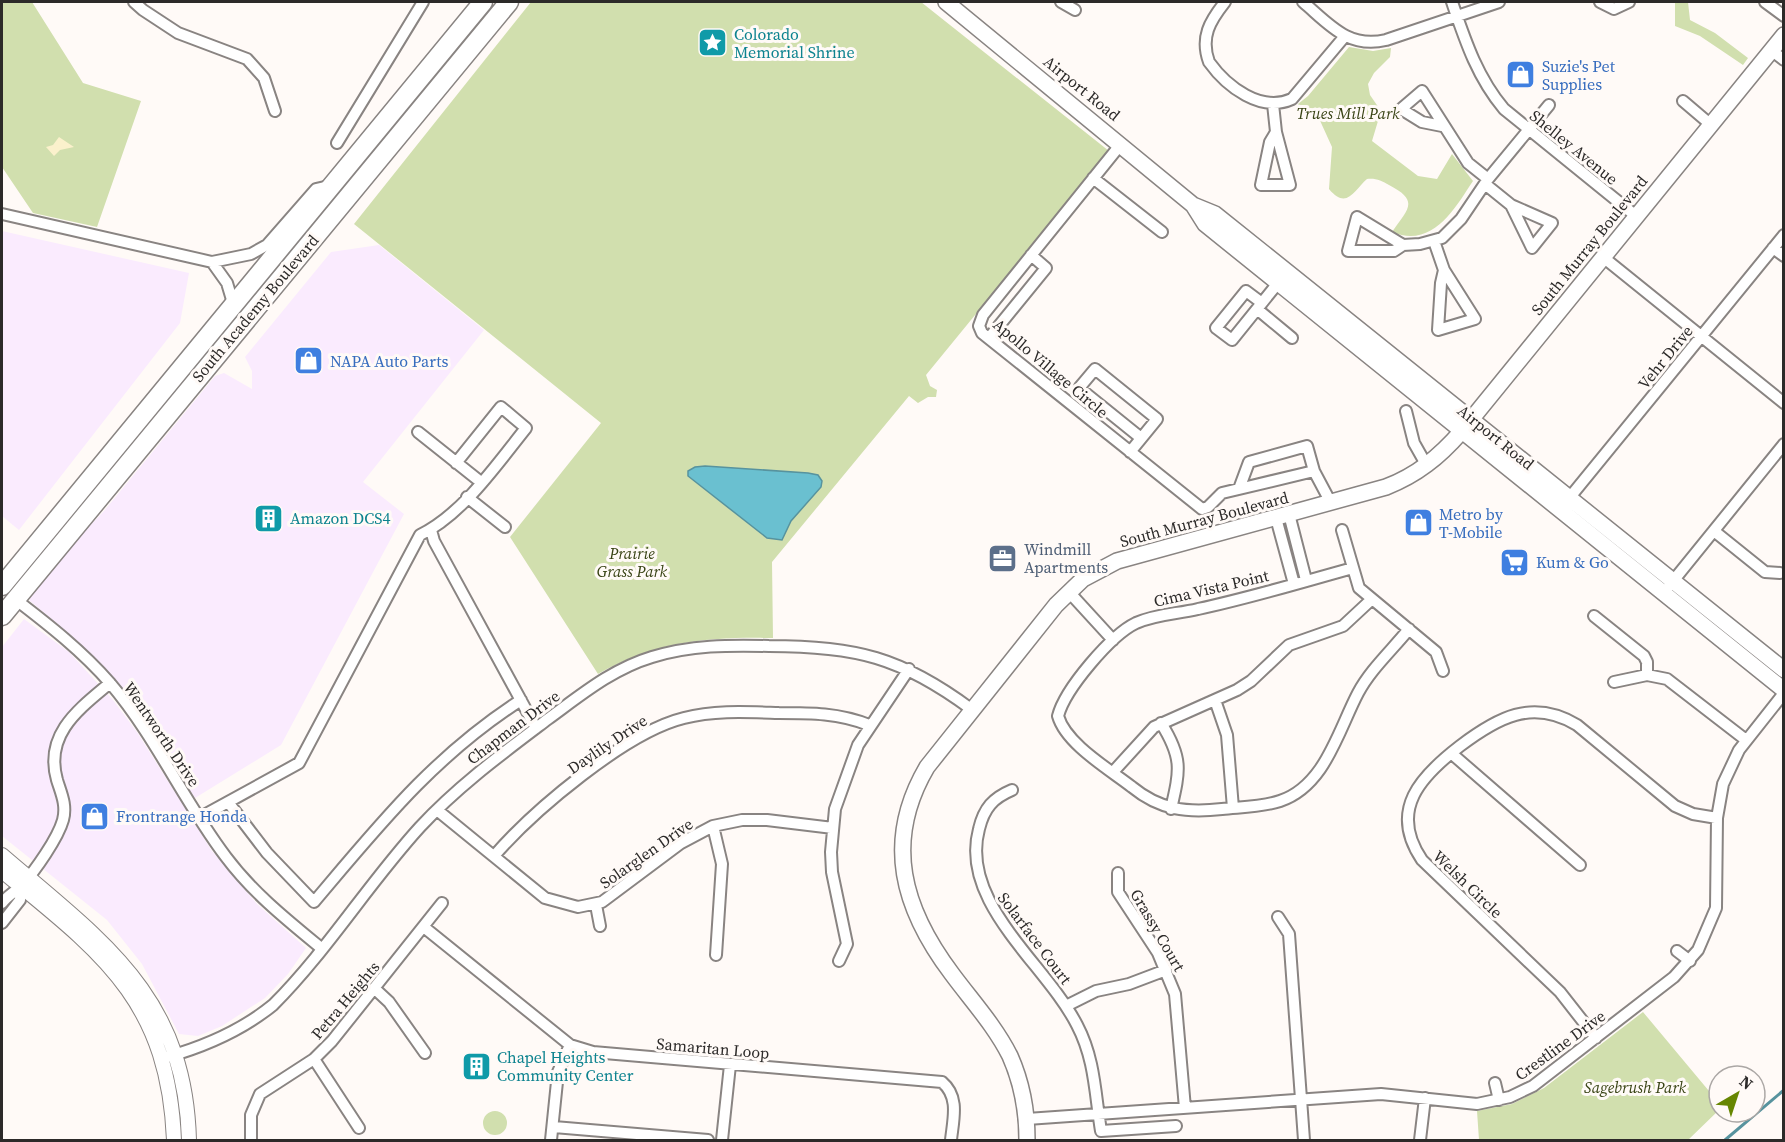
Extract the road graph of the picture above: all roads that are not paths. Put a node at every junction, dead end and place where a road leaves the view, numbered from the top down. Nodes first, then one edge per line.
1 (134, 2) edge
2 (423, 2) edge
3 (483, 2) edge
4 (509, 2) edge
5 (946, 2) edge
6 (1060, 2) edge
7 (1225, 2) edge
8 (1303, 2) edge
9 (1452, 2) edge
10 (1499, 2) edge
11 (1600, 2) edge
12 (1629, 2) edge
13 (1765, 2) edge
14 (1075, 10) dead end
15 (1457, 16) junction
16 (1784, 16) edge
17 (1784, 35) edge
18 (1345, 36) junction
19 (1777, 55) edge
20 (1683, 101) dead end
21 (1273, 104) junction
22 (1549, 105) dead end
23 (276, 111) dead end
24 (1710, 124) junction
25 (1442, 126) dead end
26 (1528, 129) junction
27 (1276, 132) junction
28 (337, 143) dead end
29 (1121, 144) junction
30 (1093, 178) junction
31 (1486, 182) junction
32 (333, 185) junction
33 (1193, 205) junction
34 (1511, 205) dead end
35 (2, 214) edge
36 (1636, 216) junction
37 (1162, 232) dead end
38 (1784, 235) edge
39 (1434, 241) junction
40 (1403, 245) junction
41 (1773, 248) junction
42 (1031, 255) junction
43 (1603, 256) junction
44 (1784, 256) edge
45 (212, 262) junction
46 (1444, 270) junction
47 (1278, 283) junction
48 (233, 303) junction
49 (1701, 336) junction
50 (989, 338) junction
51 (1292, 338) dead end
52 (1784, 403) edge
53 (1406, 411) dead end
54 (1472, 418) junction
55 (418, 432) dead end
56 (1461, 432) junction
57 (1141, 438) junction
58 (1784, 444) edge
59 (1130, 452) junction
60 (456, 463) junction
61 (1427, 466) junction
62 (1314, 471) junction
63 (482, 483) junction
64 (1239, 489) junction
65 (467, 497) junction
66 (1569, 498) junction
67 (1331, 503) junction
68 (1559, 510) junction
69 (1283, 516) junction
70 (505, 527) dead end
71 (431, 530) junction
72 (1342, 530) dead end
73 (1714, 531) junction
74 (1298, 550) junction
75 (1286, 553) junction
76 (1353, 568) junction
77 (1780, 573) dead end
78 (1306, 580) junction
79 (1294, 584) junction
80 (2, 586) edge
81 (1668, 588) junction
82 (1069, 592) junction
83 (15, 599) junction
84 (1372, 599) junction
85 (2, 616) edge
86 (1594, 616) dead end
87 (1409, 629) junction
88 (1113, 640) junction
89 (909, 669) junction
90 (1784, 670) edge
91 (1443, 671) dead end
92 (1647, 675) junction
93 (1614, 682) dead end
94 (110, 683) junction
95 (1784, 692) edge
96 (521, 700) junction
97 (1215, 700) junction
98 (971, 709) junction
99 (1161, 723) junction
100 (869, 725) junction
101 (536, 728) junction
102 (1746, 740) junction
103 (1451, 753) junction
104 (1113, 772) junction
105 (1012, 790) dead end
106 (228, 802) junction
107 (1233, 808) junction
108 (1171, 809) junction
109 (437, 810) junction
110 (199, 818) junction
111 (1717, 818) junction
112 (713, 826) junction
113 (833, 828) junction
114 (2, 855) edge
115 (494, 856) junction
116 (1580, 866) dead end
117 (2, 871) edge
118 (1118, 873) dead end
119 (24, 882) junction
120 (2, 903) edge
121 (442, 903) dead end
122 (596, 905) junction
123 (1278, 917) dead end
124 (2, 923) edge
125 (600, 926) dead end
126 (424, 928) junction
127 (321, 948) junction
128 (1677, 951) dead end
129 (716, 955) dead end
130 (1690, 961) junction
131 (839, 962) dead end
132 (1166, 970) junction
133 (375, 989) junction
134 (1066, 1006) junction
135 (1596, 1038) junction
136 (570, 1045) junction
137 (425, 1053) dead end
138 (169, 1057) junction
139 (314, 1059) junction
140 (730, 1065) junction
141 (1496, 1083) dead end
142 (1301, 1098) junction
143 (1425, 1098) junction
144 (1499, 1100) junction
145 (1180, 1108) junction
146 (1098, 1113) junction
147 (1027, 1119) junction
148 (554, 1127) junction
149 (359, 1128) dead end
150 (174, 1140) edge
151 (189, 1140) edge
152 (251, 1140) edge
153 (551, 1140) edge
154 (708, 1140) edge
155 (722, 1140) edge
156 (951, 1140) edge
157 (1027, 1140) edge
158 (1304, 1140) edge
159 (1420, 1140) edge

1 - 23 street
2 - 28 street
3 - 32 highway, South Academy Boulevard
4 - 83 highway, South Academy Boulevard
5 - 29 main road, Airport Road
6 - 14 street
7 - 21 street
8 - 18 street
9 - 15 street, Shelley Avenue
10 - 15 street
11 - 12 street
13 - 16 street
15 - 18 street
15 - 26 street, Shelley Avenue
17 - 19 main road, South Murray Boulevard
18 - 21 street
19 - 24 main road, South Murray Boulevard
20 - 24 street
21 - 27 street
22 - 26 street
24 - 36 main road, South Murray Boulevard
25 - 31 street
26 - 31 street
26 - 36 street, Shelley Avenue
27 - 27 street
29 - 30 street, Apollo Village Circle
29 - 33 main road, Airport Road
30 - 37 street
30 - 42 street, Apollo Village Circle
31 - 34 street
31 - 39 street
32 - 45 street
32 - 48 highway, South Academy Boulevard
33 - 47 main road, Airport Road
33 - 54 main road, Airport Road
35 - 45 street
36 - 43 main road, South Murray Boulevard
38 - 41 street, Vehr Drive
39 - 40 street
39 - 46 street
40 - 40 street
41 - 44 street
41 - 49 street, Vehr Drive
42 - 50 street, Apollo Village Circle
42 - 50 street
43 - 49 street
43 - 54 main road, South Murray Boulevard
45 - 48 street
46 - 46 street
47 - 51 street
47 - 56 main road, Airport Road
48 - 80 highway, South Academy Boulevard
49 - 52 street
49 - 66 street, Vehr Drive
50 - 59 street, Apollo Village Circle
53 - 61 street
54 - 56 main road, South Murray Boulevard
54 - 66 main road, Airport Road
55 - 60 street
56 - 61 main road, South Murray Boulevard
56 - 68 main road, Airport Road
57 - 57 street
57 - 59 street
58 - 73 street
59 - 64 street, Apollo Village Circle
60 - 63 street
60 - 63 street
61 - 67 main road, South Murray Boulevard
62 - 64 street
62 - 64 street
62 - 67 street
63 - 65 street
65 - 70 street
65 - 71 street
66 - 68 street, Vehr Drive
66 - 81 main road, Airport Road
67 - 69 main road, South Murray Boulevard
68 - 81 main road, Airport Road
69 - 74 street
69 - 75 street
69 - 82 main road, South Murray Boulevard
71 - 96 street
71 - 106 street
72 - 76 street
73 - 77 street
73 - 81 street
74 - 75 street
74 - 78 street
75 - 79 street
76 - 78 street, Cima Vista Point
76 - 84 street
78 - 79 street, Cima Vista Point
79 - 88 street, Cima Vista Point
81 - 90 main road, Airport Road
81 - 95 main road, Airport Road
82 - 88 street
82 - 98 main road, South Murray Boulevard
83 - 85 highway, South Academy Boulevard
83 - 94 street, Wentworth Drive
84 - 87 street
84 - 97 street
86 - 92 street
87 - 91 street
87 - 107 street, Cima Vista Point
88 - 104 street, Cima Vista Point
89 - 98 street, Chapman Drive
89 - 100 street
89 - 101 street, Chapman Drive
92 - 93 street
92 - 102 street
94 - 110 street, Wentworth Drive
94 - 119 street
95 - 102 street, Crestline Drive
96 - 101 street
96 - 106 street
97 - 99 street
97 - 107 street
98 - 147 main road, South Murray Boulevard
99 - 104 street
99 - 108 street
100 - 113 street
100 - 115 street, Daylily Drive
101 - 109 street, Chapman Drive
102 - 111 street, Crestline Drive
103 - 111 street, Welsh Circle
103 - 116 street
103 - 135 street, Welsh Circle
104 - 108 street, Cima Vista Point
105 - 134 street, Solarface Court
106 - 110 street
107 - 108 street, Cima Vista Point
109 - 115 street, Solarglen Drive
109 - 127 street, Chapman Drive
110 - 127 street, Wentworth Drive
111 - 130 street, Crestline Drive
112 - 113 street, Solarglen Drive
112 - 122 street, Solarglen Drive
112 - 129 street
113 - 131 street
114 - 119 street
115 - 122 street, Solarglen Drive
117 - 119 street
118 - 132 street, Grassy Court
119 - 120 street
119 - 124 street
119 - 138 street
121 - 126 street, Petra Heights
122 - 125 street
123 - 142 street
126 - 133 street, Petra Heights
126 - 136 street, Samaritan Loop
127 - 138 street, Chapman Drive
128 - 130 street
130 - 135 street, Crestline Drive
132 - 134 street
132 - 145 street, Grassy Court
133 - 137 street
133 - 139 street, Petra Heights
134 - 146 street, Solarface Court
135 - 144 street, Crestline Drive
136 - 140 street, Samaritan Loop
136 - 148 street
138 - 150 street
138 - 151 street
139 - 149 street
139 - 152 street, Petra Heights
140 - 155 street
140 - 156 street, Samaritan Loop
141 - 144 street
142 - 143 street, Crestline Drive
142 - 145 street, Crestline Drive
142 - 158 street
143 - 144 street, Crestline Drive
143 - 159 street
145 - 146 street, Crestline Drive
145 - 146 street, Grassy Court
146 - 147 street, Crestline Drive
147 - 157 main road, South Murray Boulevard
148 - 153 street
148 - 154 street

